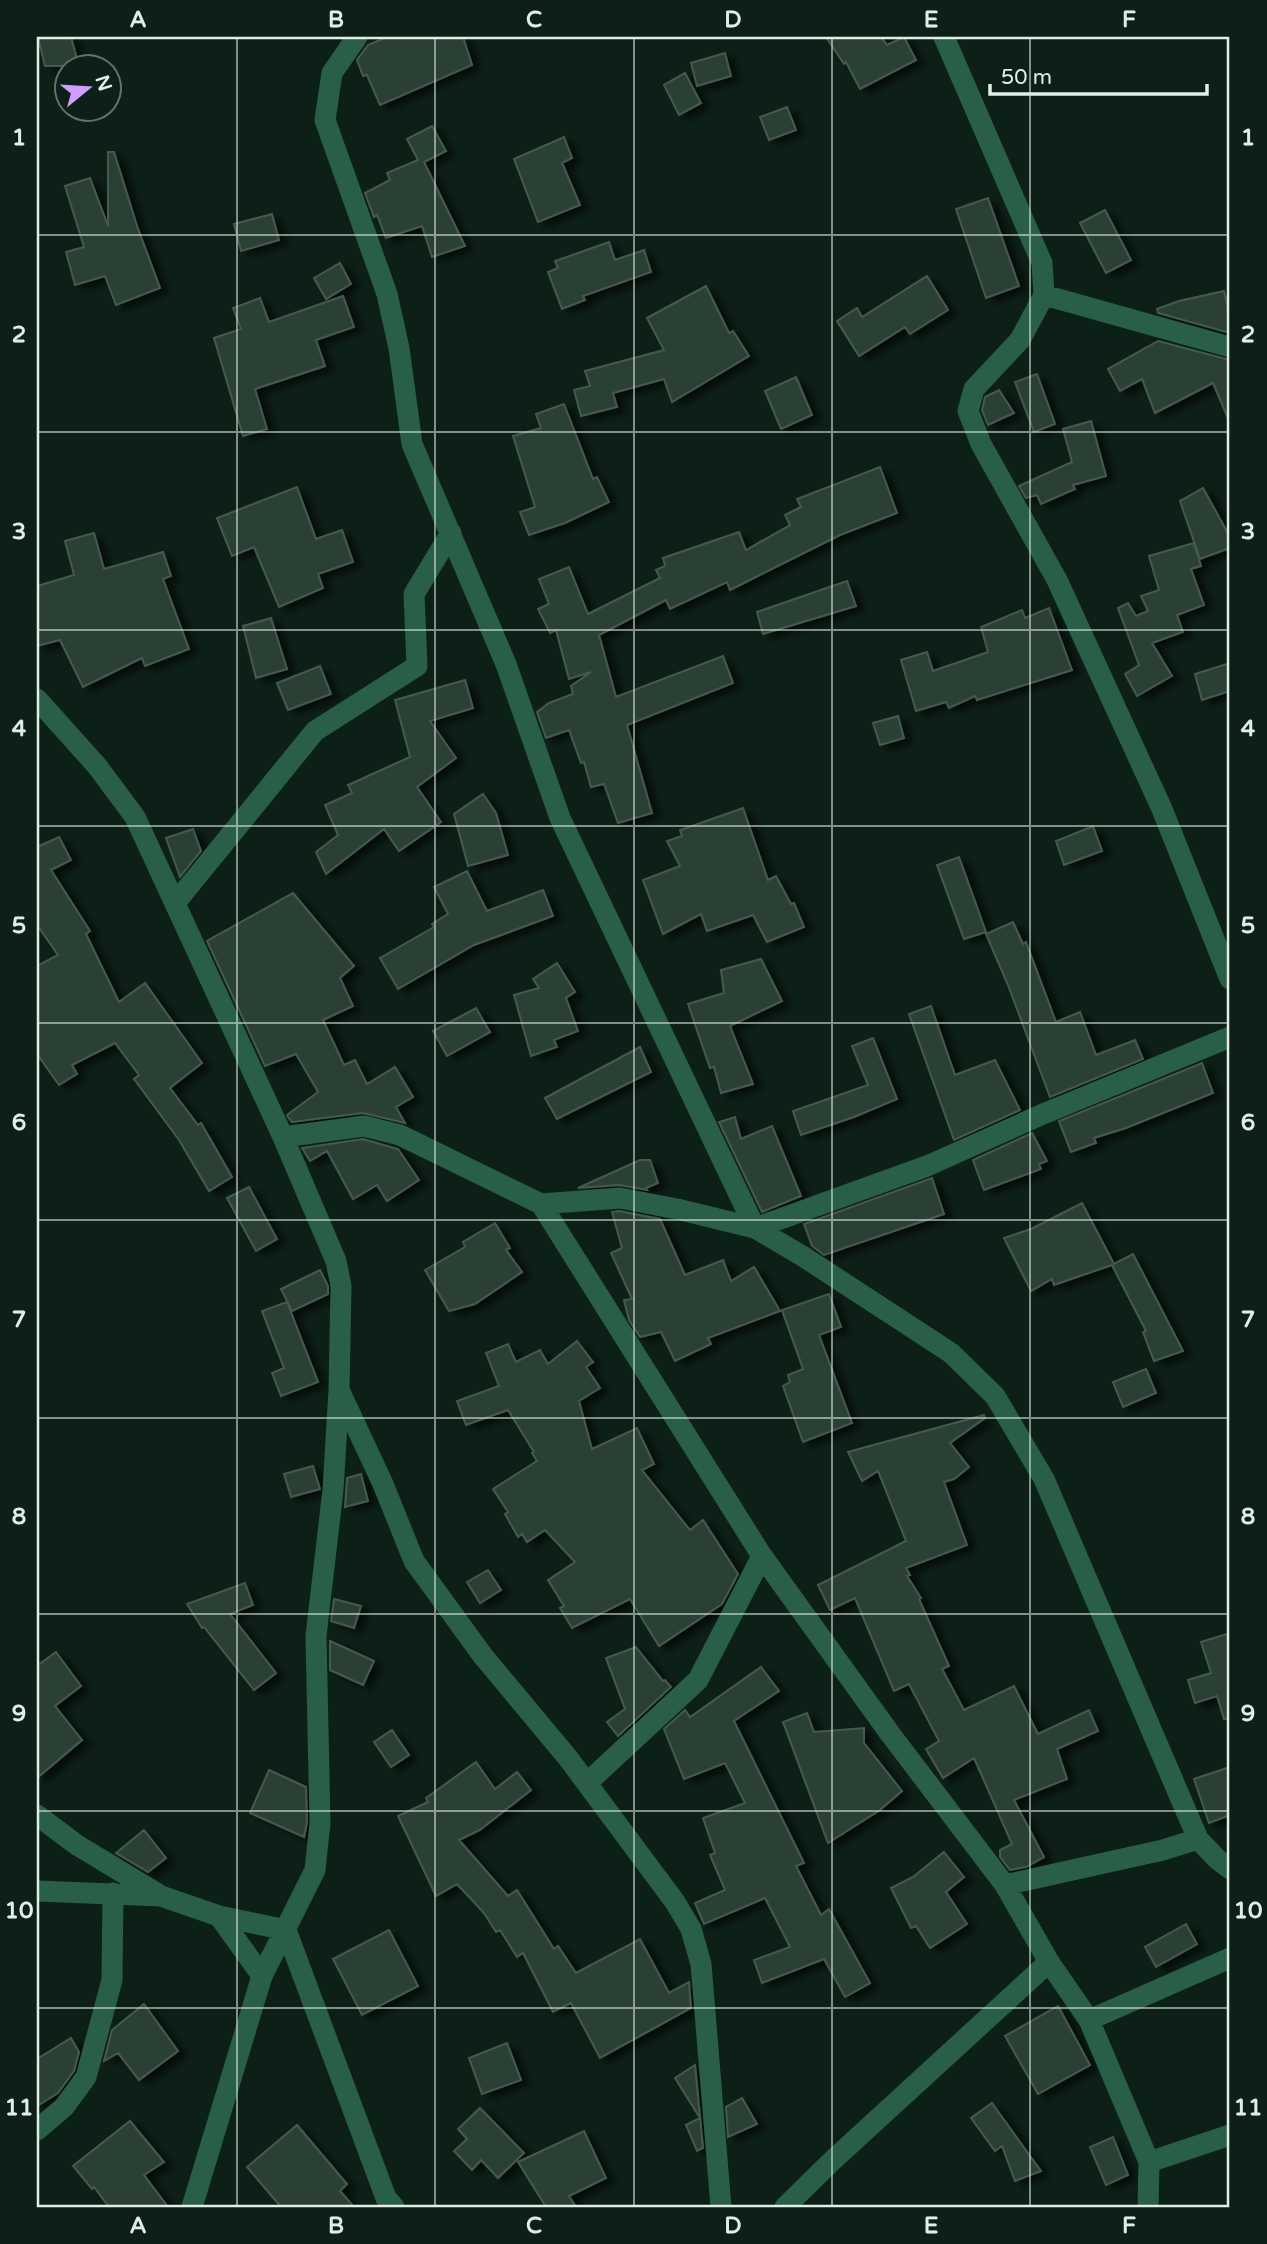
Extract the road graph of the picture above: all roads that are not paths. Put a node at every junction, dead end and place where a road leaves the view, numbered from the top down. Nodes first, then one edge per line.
1 (357, 37) edge
2 (944, 37) edge
3 (1044, 295) junction
4 (1230, 347) edge
5 (451, 533) junction
6 (37, 699) edge
7 (177, 902) junction
8 (1230, 979) edge
9 (1230, 1037) edge
10 (283, 1136) junction
11 (541, 1204) junction
12 (755, 1228) junction
13 (339, 1390) junction
14 (762, 1556) junction
15 (587, 1783) junction
16 (37, 1815) edge
17 (1198, 1839) junction
18 (1230, 1869) edge
19 (1005, 1885) junction
20 (37, 1891) edge
21 (113, 1893) junction
22 (161, 1896) junction
23 (219, 1916) junction
24 (286, 1930) junction
25 (1230, 1958) edge
26 (1049, 1962) junction
27 (262, 1976) junction
28 (1089, 2020) junction
29 (37, 2130) edge
30 (1230, 2135) edge
31 (1149, 2162) junction
32 (192, 2207) edge
33 (394, 2207) edge
34 (721, 2207) edge
35 (785, 2207) edge
36 (1148, 2207) edge

1 - 5 street
2 - 3 street
3 - 4 street
3 - 8 street
5 - 7 street
5 - 12 street
6 - 7 street
7 - 10 street
9 - 12 street
10 - 11 street
10 - 13 street
11 - 12 street
11 - 14 street
12 - 17 street
13 - 15 street
13 - 24 street
14 - 15 street
14 - 19 street
15 - 34 street
16 - 22 street
17 - 18 street
17 - 19 street
19 - 26 street
20 - 21 street
21 - 22 street
21 - 29 street
22 - 23 street
23 - 24 street
23 - 27 street
24 - 27 street
24 - 33 street
25 - 28 street
26 - 28 street
26 - 35 street
27 - 32 street
28 - 31 street
30 - 31 street
31 - 36 street

